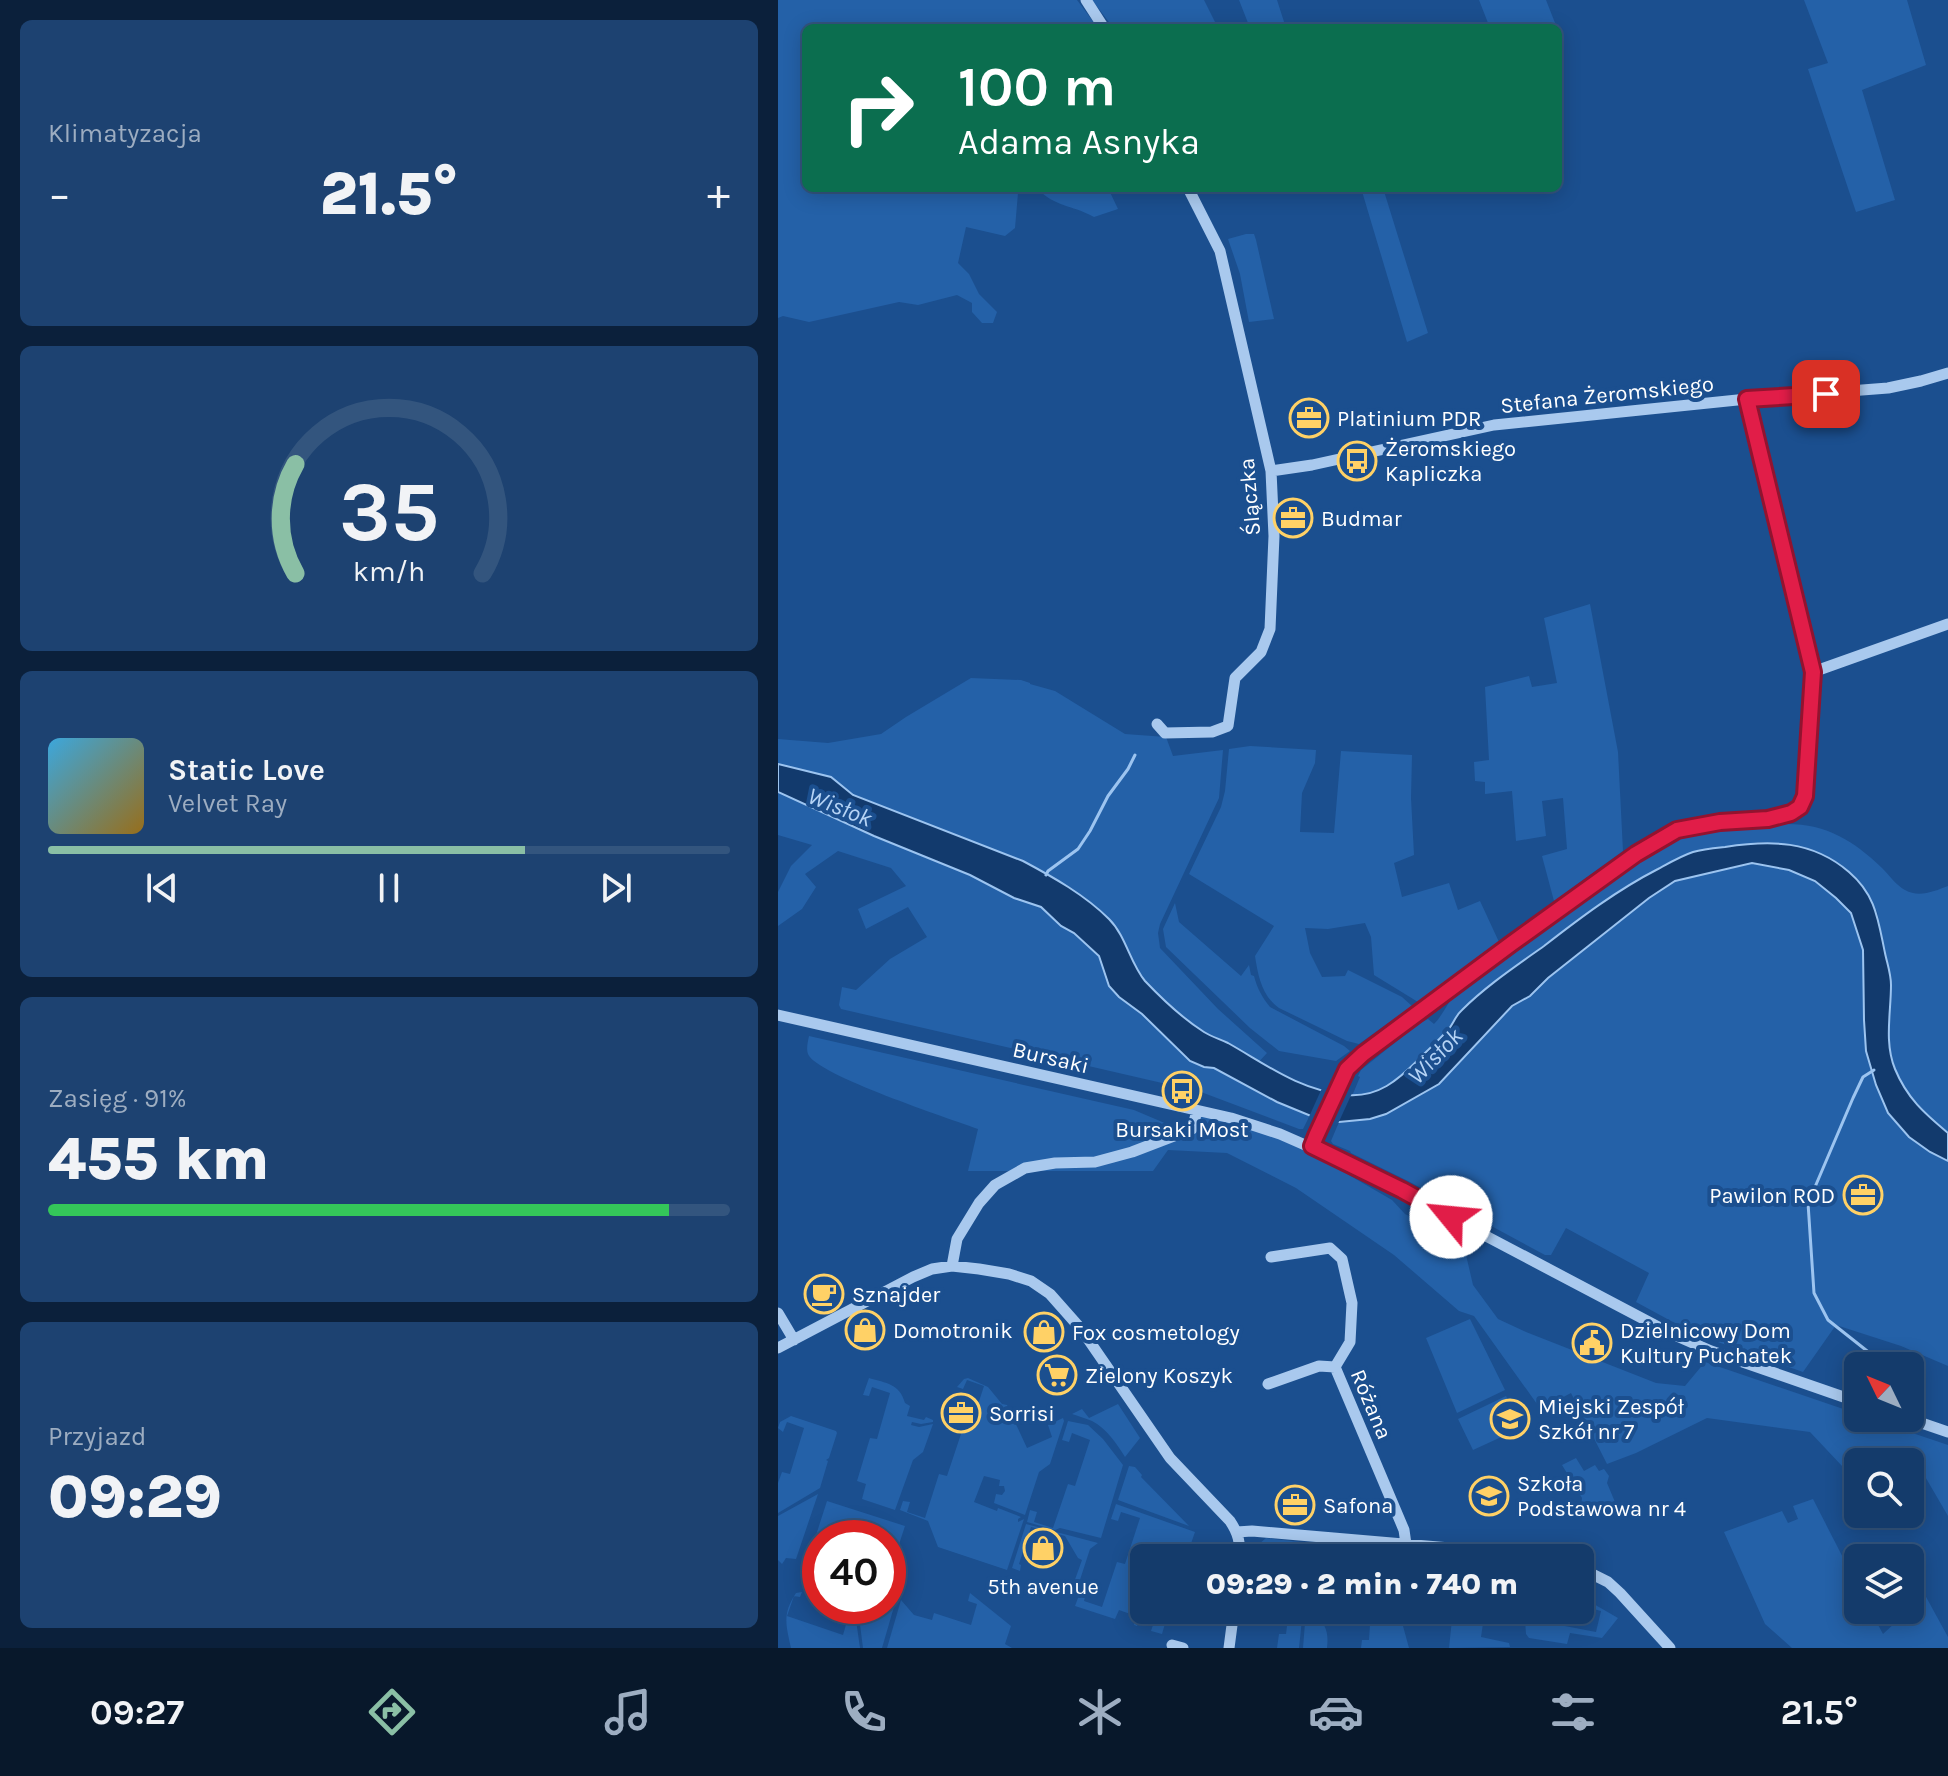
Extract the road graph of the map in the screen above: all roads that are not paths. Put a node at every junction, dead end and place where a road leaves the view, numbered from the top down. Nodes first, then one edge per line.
1 (1086, 0) edge
2 (1101, 24) edge
3 (1190, 192) edge
4 (1948, 373) edge
5 (1747, 399) junction
6 (1271, 471) junction
7 (1948, 624) edge
8 (1813, 672) junction
9 (1157, 724) dead end
10 (778, 1015) edge
11 (1197, 1111) junction
12 (1314, 1141) junction
13 (1271, 1257) dead end
14 (952, 1266) junction
15 (778, 1313) edge
16 (794, 1340) junction
17 (778, 1348) edge
18 (1335, 1367) junction
19 (1268, 1384) dead end
20 (1844, 1397) edge
21 (1924, 1424) edge
22 (1948, 1432) edge
23 (1237, 1532) junction
24 (1239, 1544) edge
25 (1406, 1544) joint
26 (1594, 1575) edge
27 (1232, 1624) edge
28 (1229, 1648) edge
29 (1670, 1648) edge

1 - 2 street
3 - 6 street, Ślączka
4 - 5 street, Stefana Żeromskiego
5 - 6 street, Stefana Żeromskiego
5 - 8 street
6 - 9 street, Ślączka
7 - 8 street
8 - 12 street
10 - 11 street, Bursaki
11 - 12 street, Bursaki
11 - 14 street
12 - 20 street, Bursaki
13 - 18 street, Różana
14 - 16 street
14 - 23 street
15 - 16 street
16 - 17 street
18 - 19 street
18 - 25 street, Różana
21 - 22 street
23 - 24 street
23 - 25 street
26 - 29 street
27 - 28 street

